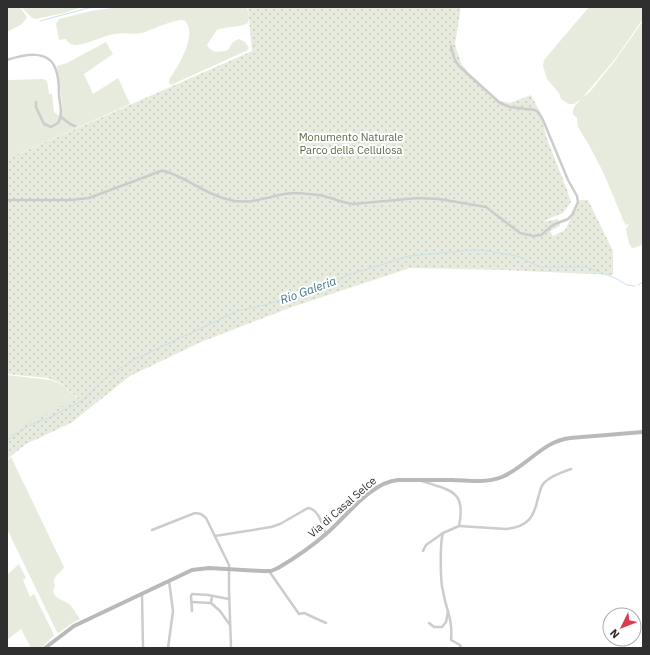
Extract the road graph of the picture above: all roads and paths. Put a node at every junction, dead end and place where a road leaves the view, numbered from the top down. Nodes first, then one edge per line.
1 (451, 46) dead end
2 (7, 60) edge
3 (36, 102) dead end
4 (60, 116) junction
5 (75, 126) dead end
6 (7, 200) edge
7 (643, 432) edge
8 (571, 469) dead end
9 (418, 480) junction
10 (459, 526) junction
11 (152, 530) dead end
12 (443, 532) junction
13 (326, 534) junction
14 (215, 536) junction
15 (423, 551) dead end
16 (229, 569) junction
17 (269, 571) junction
18 (169, 581) junction
19 (142, 593) junction
20 (212, 596) junction
21 (229, 599) junction
22 (192, 602) junction
23 (211, 603) junction
24 (448, 608) junction
25 (192, 611) dead end
26 (326, 623) dead end
27 (429, 623) dead end
28 (230, 625) junction
29 (45, 648) edge
30 (142, 648) edge
31 (168, 648) edge
32 (231, 648) edge
33 (461, 648) edge

1 - 6 street
2 - 4 street
3 - 4 street
4 - 5 street
7 - 9 main road, Via di Casal Selce
8 - 10 street
9 - 10 street
9 - 13 main road, Via di Casal Selce
10 - 12 street
11 - 14 street
12 - 15 street
12 - 24 street
13 - 14 street
13 - 17 main road, Via di Casal Selce
14 - 16 street
16 - 17 main road, Via di Casal Selce
16 - 18 main road, Via di Casal Selce
16 - 21 street
17 - 26 street
18 - 19 main road, Via di Casal Selce
18 - 31 street
19 - 29 main road, Via di Casal Selce
19 - 30 street
20 - 21 street
20 - 22 street
20 - 23 street
21 - 28 street
22 - 23 street
22 - 25 street
23 - 28 street
24 - 27 street
24 - 33 street
28 - 32 street

